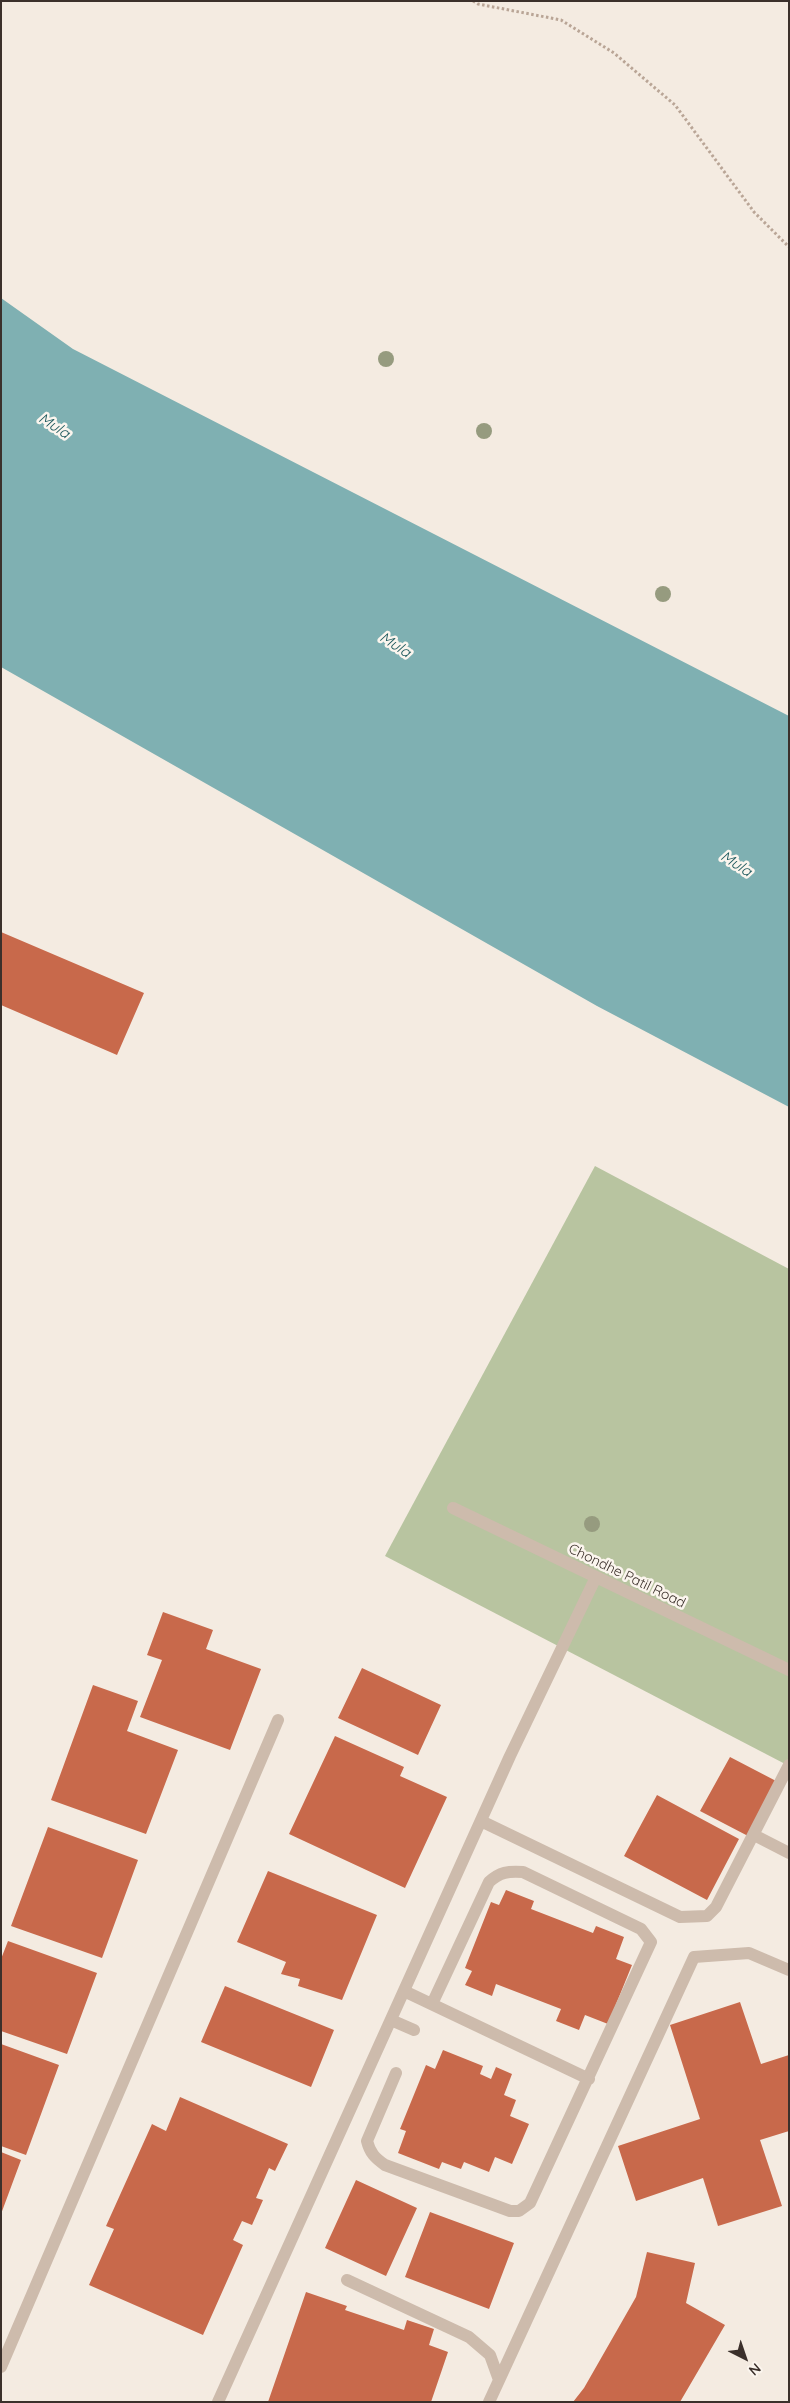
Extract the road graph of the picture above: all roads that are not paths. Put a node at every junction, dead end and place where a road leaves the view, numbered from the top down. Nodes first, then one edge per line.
1 (453, 1508) dead end
2 (596, 1577) junction
3 (789, 1670) edge
4 (278, 1720) dead end
5 (789, 1765) edge
6 (481, 1821) junction
7 (754, 1835) junction
8 (789, 1853) edge
9 (789, 1970) edge
10 (404, 1991) junction
11 (432, 2004) junction
12 (391, 2020) junction
13 (414, 2030) dead end
14 (396, 2073) dead end
15 (589, 2079) junction
16 (347, 2280) dead end
17 (1, 2367) edge
18 (499, 2380) junction
19 (218, 2402) edge
20 (489, 2402) edge

1 - 2 street, Chondhe Patil Road
2 - 3 street, Chondhe Patil Road
2 - 6 street
4 - 17 street
5 - 7 street
6 - 7 street
6 - 10 street
7 - 8 street
9 - 18 street
10 - 11 street
10 - 12 street
11 - 15 street
11 - 15 street
12 - 13 street
12 - 19 street
14 - 15 street
16 - 18 street
18 - 20 street

